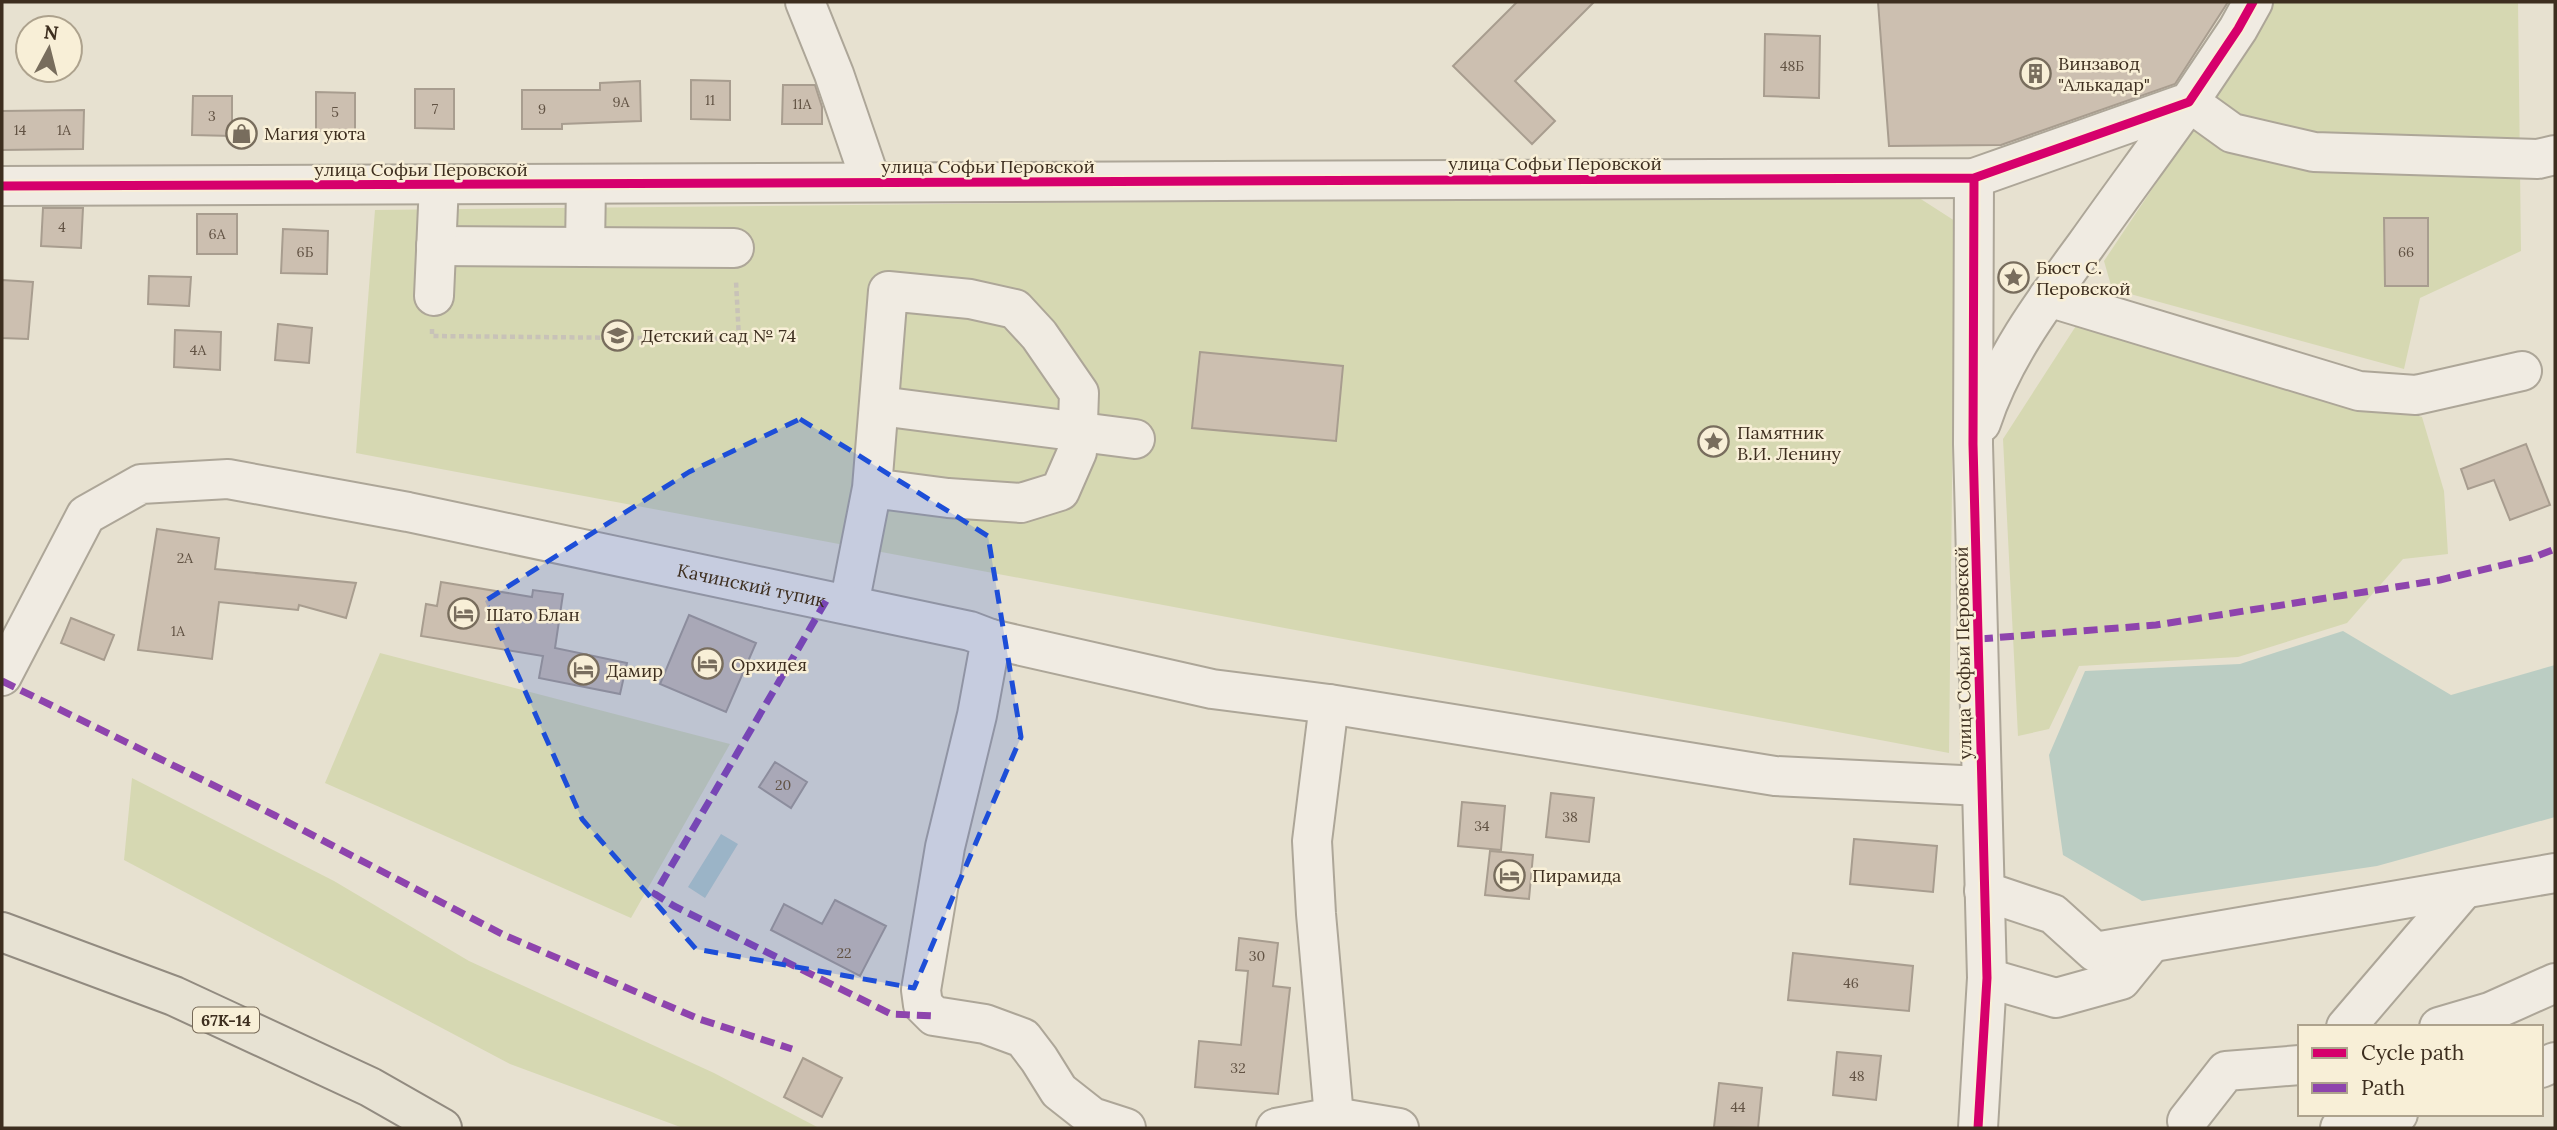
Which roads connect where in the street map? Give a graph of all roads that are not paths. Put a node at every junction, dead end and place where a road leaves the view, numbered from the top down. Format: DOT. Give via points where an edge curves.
graph roads {
  1 [pos="805,2"];
  2 [pos="2253,2"];
  3 [pos="2189,102"];
  4 [pos="2555,155"];
  5 [pos="1973,178"];
  6 [pos="871,182"];
  7 [pos="439,184"];
  8 [pos="586,184"];
  9 [pos="2,186"];
  10 [pos="436,246"];
  11 [pos="586,247"];
  12 [pos="734,248"];
  13 [pos="434,296"];
  14 [pos="2048,297"];
  15 [pos="2522,371"];
  16 [pos="880,406"];
  17 [pos="1135,439"];
  18 [pos="1973,444"];
  19 [pos="872,488"];
  20 [pos="849,605"];
  21 [pos="990,639"];
  22 [pos="2,676"];
  23 [pos="1329,704"];
  24 [pos="1982,786"];
  25 [pos="2555,873"];
  26 [pos="2464,889"];
  27 [pos="1984,891"];
  28 [pos="2,932"];
  29 [pos="2151,943"];
  30 [pos="1987,978"];
  31 [pos="2555,982"];
  32 [pos="2348,1025"];
  33 [pos="2446,1025"];
  34 [pos="2298,1067"];
  35 [pos="2390,1116"];
  36 [pos="1334,1117"];
  37 [pos="2183,1124"];
  38 [pos="442,1128"];
  39 [pos="1126,1128"];
  40 [pos="1276,1128"];
  41 [pos="1399,1128"];
  42 [pos="1978,1128"];
  43 [pos="2340,1128"];
  1 -- 6 [label="street"];
  2 -- 3 [label="street"];
  3 -- 4 [label="street" via="2232,134 2314,152 2538,159"];
  3 -- 5 [label="street, улица Софьи Перовской"];
  3 -- 14 [label="street"];
  5 -- 6 [label="street, улица Софьи Перовской"];
  5 -- 18 [label="street, улица Софьи Перовской"];
  6 -- 8 [label="street, улица Софьи Перовской"];
  7 -- 8 [label="street, улица Софьи Перовской"];
  7 -- 9 [label="street, улица Софьи Перовской"];
  7 -- 10 [label="street"];
  8 -- 11 [label="street"];
  10 -- 11 [label="street"];
  10 -- 13 [label="street"];
  11 -- 12 [label="street"];
  14 -- 15 [label="street" via="2359,391 2416,395"];
  14 -- 18 [label="street" via="1992,389"];
  16 -- 17 [label="street"];
  16 -- 19 [label="street"];
  16 -- 19 [label="street" via="888,291 970,299 1015,309 1079,393 1077,452 1060,491 1021,503"];
  18 -- 24 [label="street, улица Софьи Перовской"];
  19 -- 20 [label="street"];
  20 -- 21 [label="street, Качинский тупик"];
  20 -- 22 [label="street, Качинский тупик" via="228,479 141,484 86,514"];
  21 -- 23 [label="street, Качинский тупик" via="1212,689"];
  21 -- 39 [label="street" via="978,715 945,847 921,990 923,1005 934,1016 985,1024 1023,1038 1059,1090 1092,1117"];
  23 -- 24 [label="street, Качинский тупик" via="1775,776"];
  23 -- 36 [label="street" via="1312,841"];
  24 -- 27 [label="street, улица Софьи Перовской"];
  25 -- 26 [label="street"];
  26 -- 29 [label="street"];
  26 -- 32 [label="street"];
  27 -- 29 [label="street" via="2053,915 2095,952"];
  27 -- 30 [label="street, улица Софьи Перовской"];
  28 -- 38 [label="main road, 67К-14" via="174,996 370,1087"];
  29 -- 30 [label="street" via="2121,980 2056,998"];
  30 -- 42 [label="street, улица Софьи Перовской"];
  31 -- 33 [label="street" via="2490,1012"];
  34 -- 37 [label="street" via="2225,1072"];
  35 -- 43 [label="street"];
  36 -- 40 [label="street"];
  36 -- 41 [label="street"];
}
